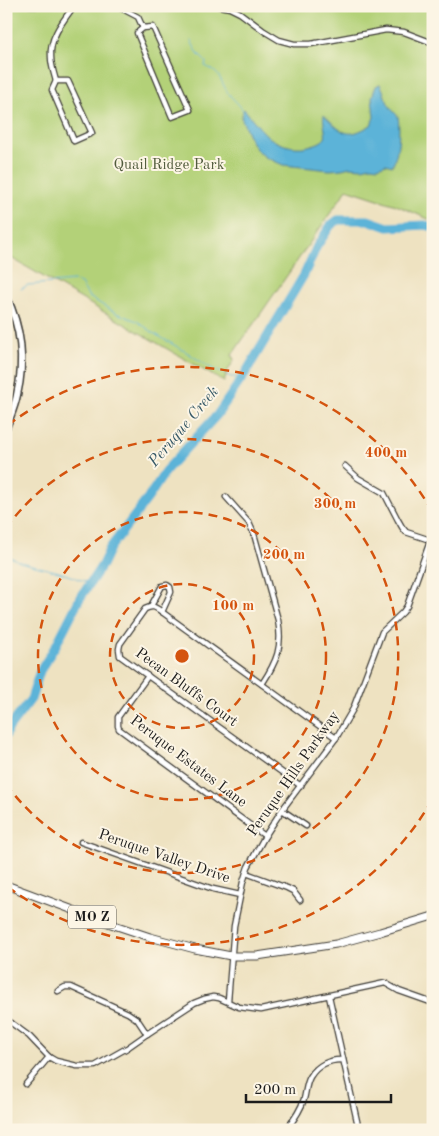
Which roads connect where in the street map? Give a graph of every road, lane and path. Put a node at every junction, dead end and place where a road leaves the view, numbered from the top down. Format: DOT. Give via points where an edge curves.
graph roads {
  1 [pos="74,6"];
  2 [pos="117,6"];
  3 [pos="219,6"];
  4 [pos="143,28"];
  5 [pos="433,43"];
  6 [pos="56,82"];
  7 [pos="6,296"];
  8 [pos="6,428"];
  9 [pos="345,466"];
  10 [pos="226,497"];
  11 [pos="433,533"];
  12 [pos="431,541"];
  13 [pos="151,606"];
  14 [pos="162,612"];
  15 [pos="148,676"];
  16 [pos="262,684"];
  17 [pos="336,738"];
  18 [pos="301,786"];
  19 [pos="282,810"];
  20 [pos="306,826"];
  21 [pos="266,836"];
  22 [pos="82,842"];
  23 [pos="246,873"];
  24 [pos="7,885"];
  25 [pos="240,895"];
  26 [pos="300,900"];
  27 [pos="433,916"];
  28 [pos="231,956"];
  29 [pos="58,991"];
  30 [pos="329,996"];
  31 [pos="228,1001"];
  32 [pos="433,1003"];
  33 [pos="6,1019"];
  34 [pos="146,1034"];
  35 [pos="48,1057"];
  36 [pos="343,1060"];
  37 [pos="26,1084"];
  38 [pos="286,1130"];
  39 [pos="359,1130"];
  1 -- 6 [label="street" via="61,24 52,46 50,55"];
  2 -- 4 [label="street" via="138,17"];
  3 -- 5 [label="street" via="240,13 279,40 294,44 311,44 386,30 404,32"];
  4 -- 4 [label="street" via="137,32 172,117 190,110 152,27"];
  6 -- 6 [label="street" via="52,90 74,141 92,133 68,81"];
  7 -- 8 [label="main road" via="18,328 21,360 18,393"];
  9 -- 12 [label="street" via="384,493 406,532"];
  10 -- 16 [label="street" via="249,523 254,534 281,634 272,668"];
  11 -- 12 [label="street, Peruque Hills Parkway"];
  12 -- 17 [label="street, Peruque Hills Parkway" via="407,606 382,632 353,709"];
  13 -- 14 [label="street"];
  13 -- 14 [label="street" via="159,589 167,585 172,592"];
  13 -- 15 [label="street, Pecan Bluffs Court" via="145,609 118,650 120,656"];
  14 -- 16 [label="street"];
  15 -- 18 [label="street, Pecan Bluffs Court"];
  15 -- 21 [label="street, Peruque Estates Lane" via="118,718 120,729"];
  16 -- 17 [label="street"];
  17 -- 18 [label="street, Peruque Hills Parkway"];
  18 -- 19 [label="street, Peruque Hills Parkway"];
  19 -- 20 [label="street"];
  19 -- 21 [label="street, Peruque Hills Parkway"];
  21 -- 23 [label="street, Peruque Hills Parkway"];
  22 -- 25 [label="street, Peruque Valley Drive" via="213,889"];
  23 -- 25 [label="street, Peruque Hills Parkway"];
  23 -- 26 [label="street" via="287,888"];
  24 -- 28 [label="main road, MO Z" via="150,937"];
  25 -- 28 [label="street, Peruque Hills Parkway"];
  27 -- 28 [label="main road, MO Z" via="336,944 257,956"];
  28 -- 31 [label="street, Peruque Hills Parkway"];
  29 -- 34 [label="street" via="71,987 128,1013"];
  30 -- 31 [label="street" via="262,1010 239,1007"];
  30 -- 32 [label="street" via="385,983"];
  30 -- 36 [label="street"];
  31 -- 34 [label="street" via="213,997 194,1003"];
  33 -- 35 [label="street" via="29,1036"];
  34 -- 35 [label="street" via="94,1066 65,1064"];
  35 -- 37 [label="street"];
  36 -- 38 [label="street" via="328,1061 310,1077 303,1100"];
  36 -- 39 [label="street"];
}
